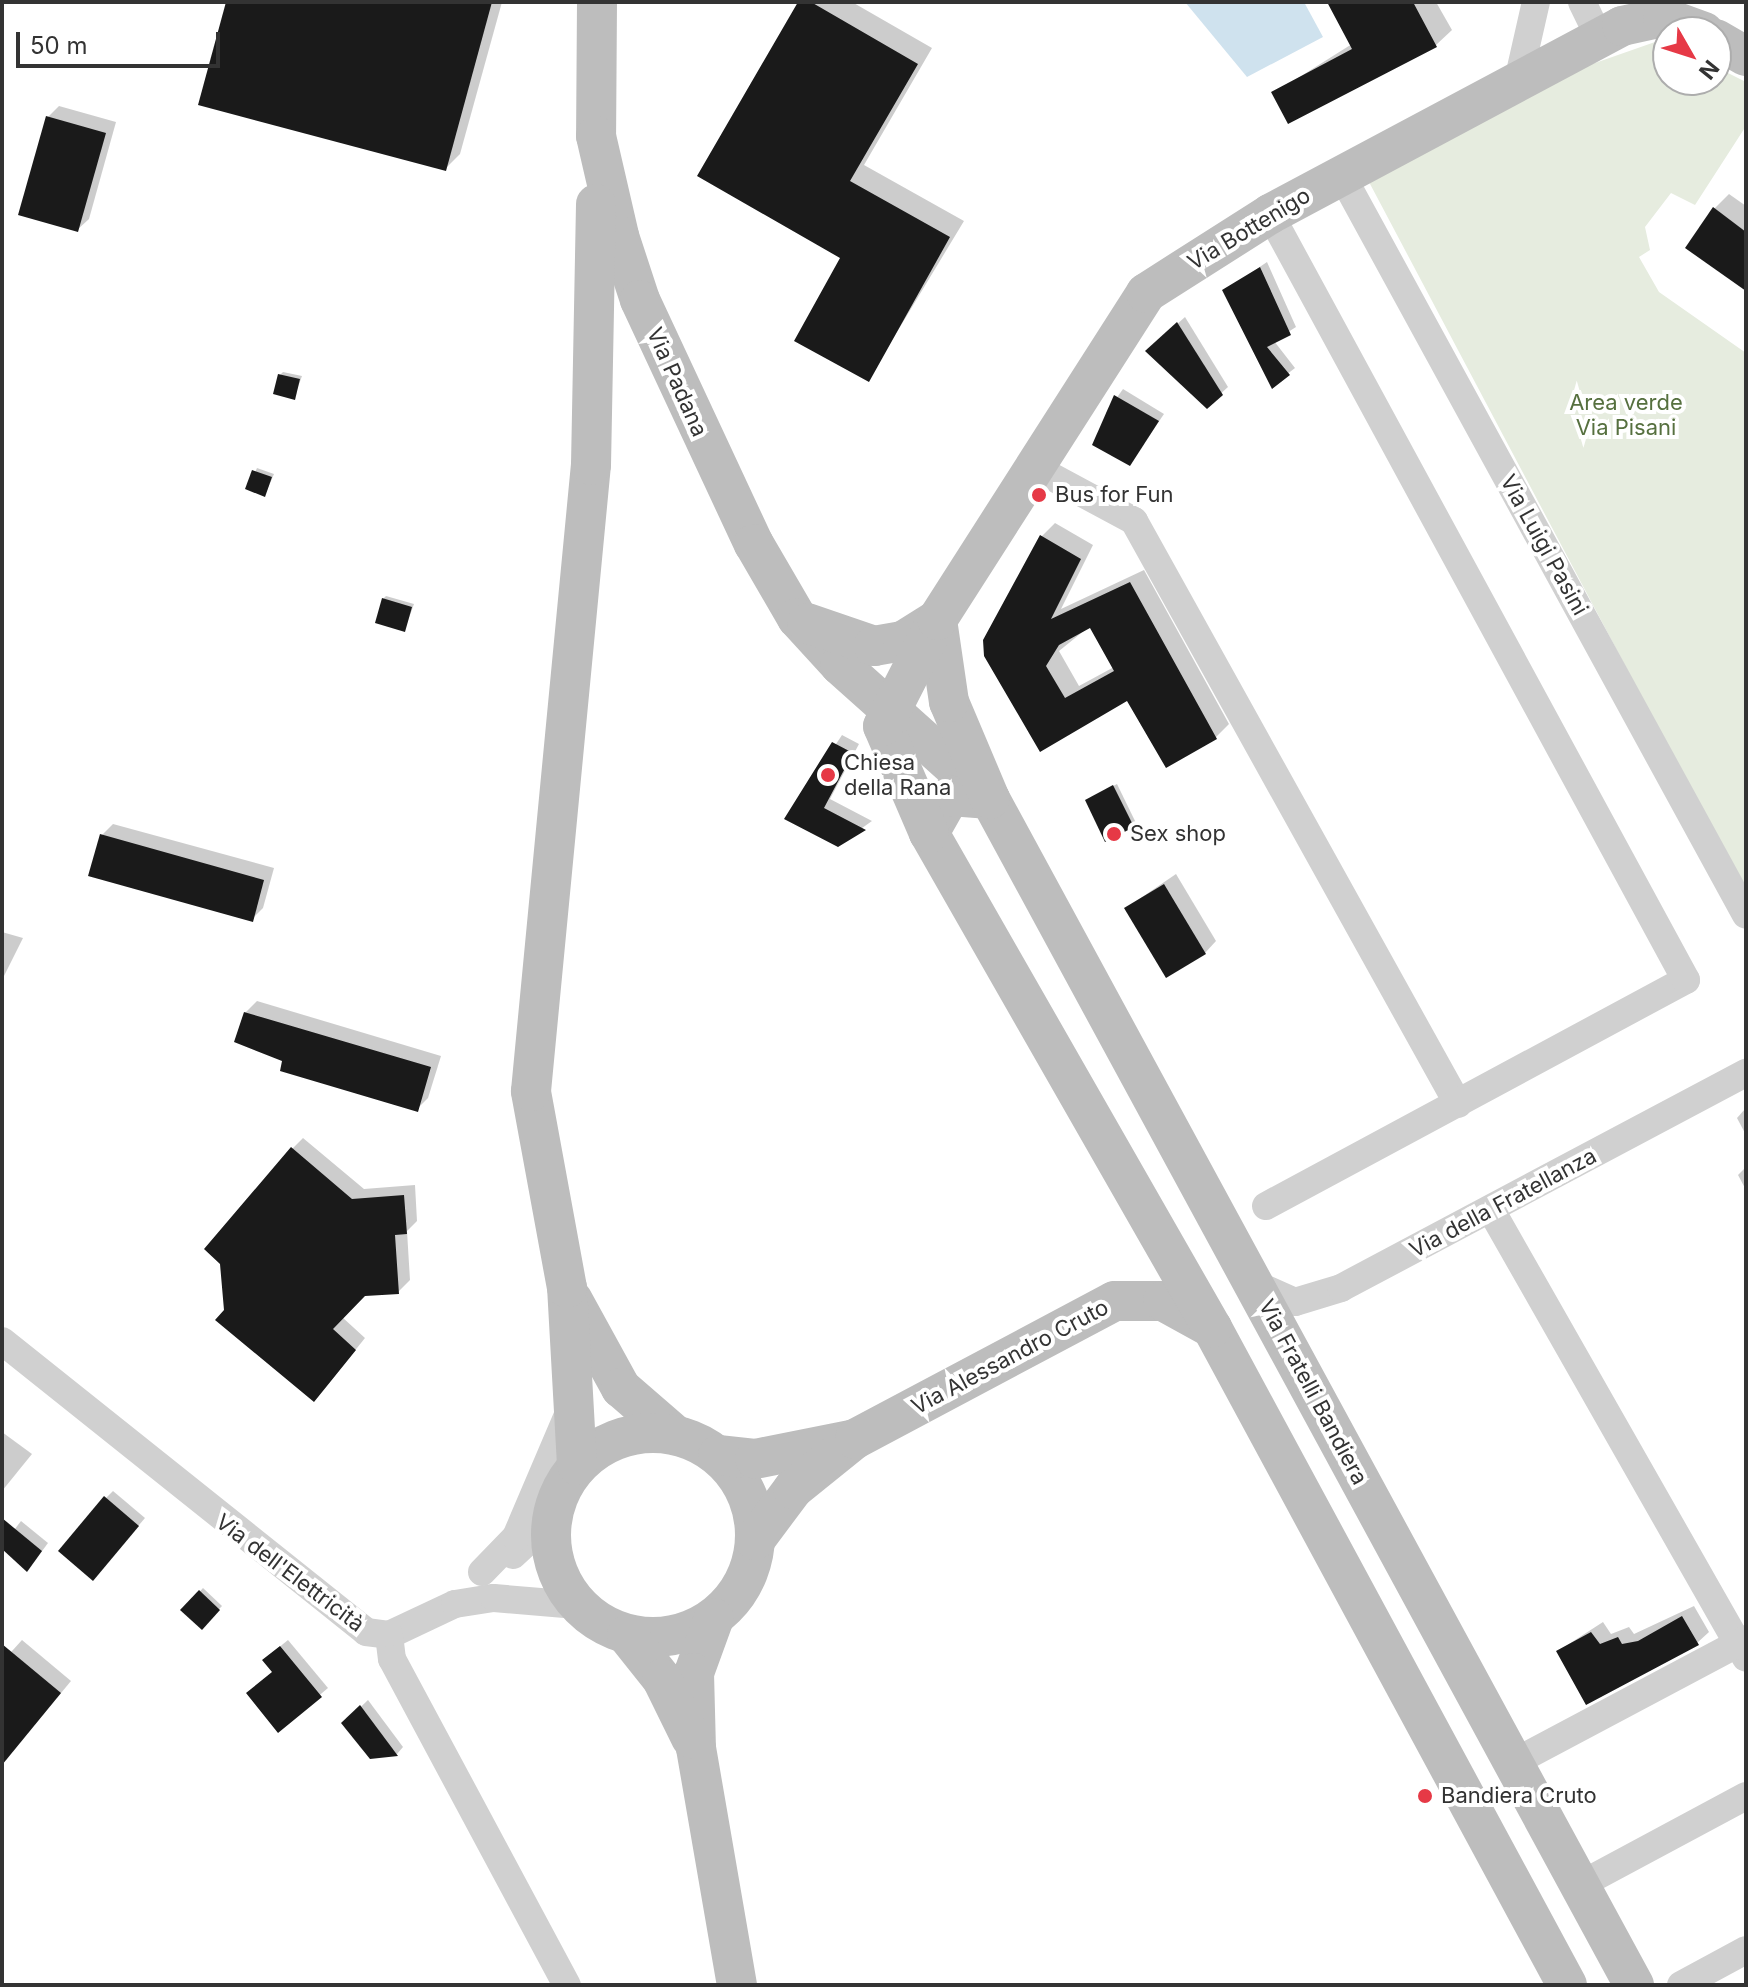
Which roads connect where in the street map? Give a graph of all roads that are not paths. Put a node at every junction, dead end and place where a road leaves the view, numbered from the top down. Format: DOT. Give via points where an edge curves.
graph roads {
  1 [pos="597,2"];
  2 [pos="1536,2"];
  3 [pos="1582,2"];
  4 [pos="1654,10"];
  5 [pos="1599,37"];
  6 [pos="1518,81"];
  7 [pos="596,136"];
  8 [pos="1341,174"];
  9 [pos="1270,214"];
  10 [pos="1032,466"];
  11 [pos="797,618"];
  12 [pos="937,620"];
  13 [pos="889,708"];
  14 [pos="990,799"];
  15 [pos="929,833"];
  16 [pos="1746,915"];
  17 [pos="1746,1073"];
  18 [pos="1458,1104"];
  19 [pos="1266,1206"];
  20 [pos="1491,1210"];
  21 [pos="1163,1242"];
  22 [pos="1255,1284"];
  23 [pos="567,1288"];
  24 [pos="1115,1301"];
  25 [pos="1212,1328"];
  26 [pos="2,1341"];
  27 [pos="574,1393"];
  28 [pos="674,1434"];
  29 [pos="855,1439"];
  30 [pos="718,1455"];
  31 [pos="577,1465"];
  32 [pos="552,1519"];
  33 [pos="755,1540"];
  34 [pos="482,1572"];
  35 [pos="455,1604"];
  36 [pos="577,1605"];
  37 [pos="714,1618"];
  38 [pos="389,1635"];
  39 [pos="627,1635"];
  40 [pos="1743,1647"];
  41 [pos="696,1748"];
  42 [pos="1513,1763"];
  43 [pos="1746,1796"];
  44 [pos="1580,1885"];
  45 [pos="1746,1950"];
  46 [pos="567,1985"];
  47 [pos="737,1985"];
  48 [pos="1567,1985"];
  49 [pos="1634,1985"];
  50 [pos="1681,1985"];
  1 -- 7 [label="main road, Via Padana"];
  2 -- 6 [label="street"];
  3 -- 5 [label="street"];
  4 -- 5 [label="main road, Via Bottenigo"];
  5 -- 6 [label="main road, Via Bottenigo"];
  6 -- 8 [label="main road, Via Bottenigo"];
  7 -- 11 [label="main road, Via Padana" via="640,300 708,453"];
  7 -- 23 [label="main road" via="591,465 531,1091"];
  8 -- 9 [label="main road, Via Bottenigo"];
  8 -- 16 [label="street, Via Luigi Pasini"];
  9 -- 10 [label="main road, Via Bottenigo" via="1146,293"];
  9 -- 18 [label="street" via="1686,980"];
  10 -- 12 [label="main road, Via Bottenigo"];
  10 -- 18 [label="street" via="1134,521"];
  11 -- 12 [label="main road" via="874,646 903,641"];
  11 -- 13 [label="main road, Via Padana"];
  12 -- 13 [label="main road"];
  12 -- 14 [label="main road, Via Fratelli Bandiera" via="949,702"];
  13 -- 14 [label="main road, Via Fratelli Bandiera"];
  13 -- 15 [label="main road" via="885,741"];
  14 -- 15 [label="main road" via="950,796"];
  14 -- 22 [label="main road, Via Fratelli Bandiera"];
  15 -- 21 [label="main road"];
  17 -- 20 [label="street, Via della Fratellanza"];
  18 -- 19 [label="street"];
  20 -- 22 [label="street, Via della Fratellanza" via="1314,1299 1295,1302"];
  20 -- 40 [label="street"];
  21 -- 24 [label="main road" via="1154,1264"];
  21 -- 25 [label="main road"];
  22 -- 42 [label="main road, Via Fratelli Bandiera"];
  23 -- 27 [label="main road"];
  23 -- 28 [label="main road" via="621,1388"];
  24 -- 25 [label="main road, Via Alessandro Cruto" via="1163,1301"];
  24 -- 29 [label="main road, Via Alessandro Cruto"];
  25 -- 48 [label="main road"];
  26 -- 38 [label="street, Via dell'Elettricità" via="300,1585 356,1627"];
  27 -- 31 [label="main road"];
  27 -- 34 [label="street" via="529,1511"];
  28 -- 30 [label="main road"];
  28 -- 31 [label="main road" via="639,1433 606,1443"];
  29 -- 30 [label="main road, Via Alessandro Cruto" via="755,1459"];
  29 -- 33 [label="main road, Via Alessandro Cruto" via="793,1489"];
  30 -- 33 [label="main road" via="746,1493"];
  31 -- 32 [label="main road"];
  32 -- 34 [label="street" via="525,1548"];
  32 -- 36 [label="main road" via="556,1564"];
  33 -- 37 [label="main road" via="749,1570"];
  34 -- 35 [label="street"];
  35 -- 36 [label="street" via="530,1596"];
  35 -- 38 [label="street"];
  36 -- 39 [label="main road"];
  37 -- 39 [label="main road" via="687,1632"];
  37 -- 41 [label="main road" via="694,1673"];
  38 -- 46 [label="street, Via dell'Elettricità" via="392,1659"];
  39 -- 41 [label="main road" via="662,1679"];
  40 -- 42 [label="street"];
  41 -- 47 [label="main road"];
  42 -- 44 [label="main road, Via Fratelli Bandiera"];
  43 -- 44 [label="street"];
  44 -- 49 [label="main road, Via Fratelli Bandiera"];
  45 -- 50 [label="street"];
}
